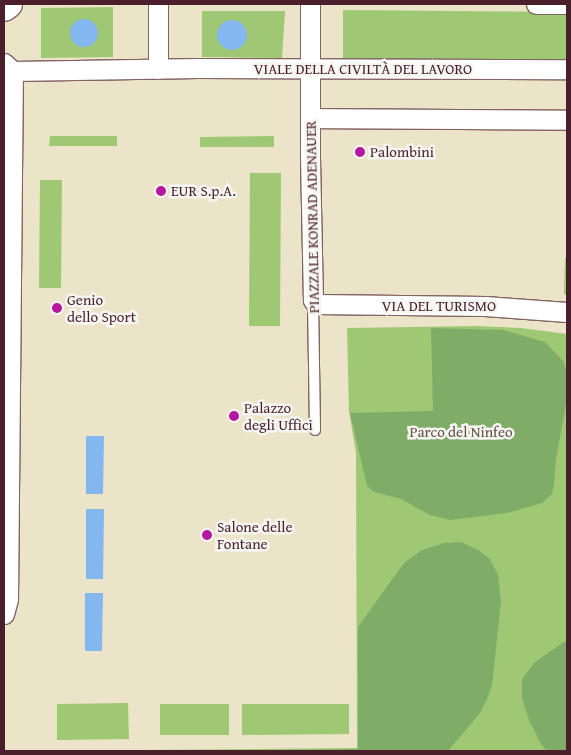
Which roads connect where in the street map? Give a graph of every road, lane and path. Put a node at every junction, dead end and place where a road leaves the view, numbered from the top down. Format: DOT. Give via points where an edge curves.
graph roads {
  1 [pos="8,4"];
  2 [pos="158,4"];
  3 [pos="310,4"];
  4 [pos="536,4"];
  5 [pos="567,4"];
  6 [pos="4,6"];
  7 [pos="8,67"];
  8 [pos="158,69"];
  9 [pos="310,69"];
  10 [pos="567,69"];
  11 [pos="310,118"];
  12 [pos="567,120"];
  13 [pos="313,300"];
  14 [pos="567,312"];
  15 [pos="6,350"];
  16 [pos="315,430"];
  17 [pos="4,614"];
  1 -- 6 [label="street"];
  2 -- 8 [label="street"];
  3 -- 9 [label="street, PIAZZALE KONRAD ADENAUER"];
  4 -- 5 [label="street"];
  7 -- 8 [label="street, VIALE DELLA CIVILTÀ DEL LAVORO"];
  7 -- 15 [label="street"];
  8 -- 9 [label="street, VIALE DELLA CIVILTÀ DEL LAVORO"];
  9 -- 10 [label="street, VIALE DELLA CIVILTÀ DEL LAVORO"];
  9 -- 11 [label="street, PIAZZALE KONRAD ADENAUER"];
  11 -- 12 [label="street"];
  11 -- 13 [label="street, PIAZZALE KONRAD ADENAUER"];
  13 -- 14 [label="street, VIA DEL TURISMO" via="320,306 485,306"];
  13 -- 16 [label="lane, PIAZZALE KONRAD ADENAUER"];
  15 -- 17 [label="street" via="8,598"];
}
